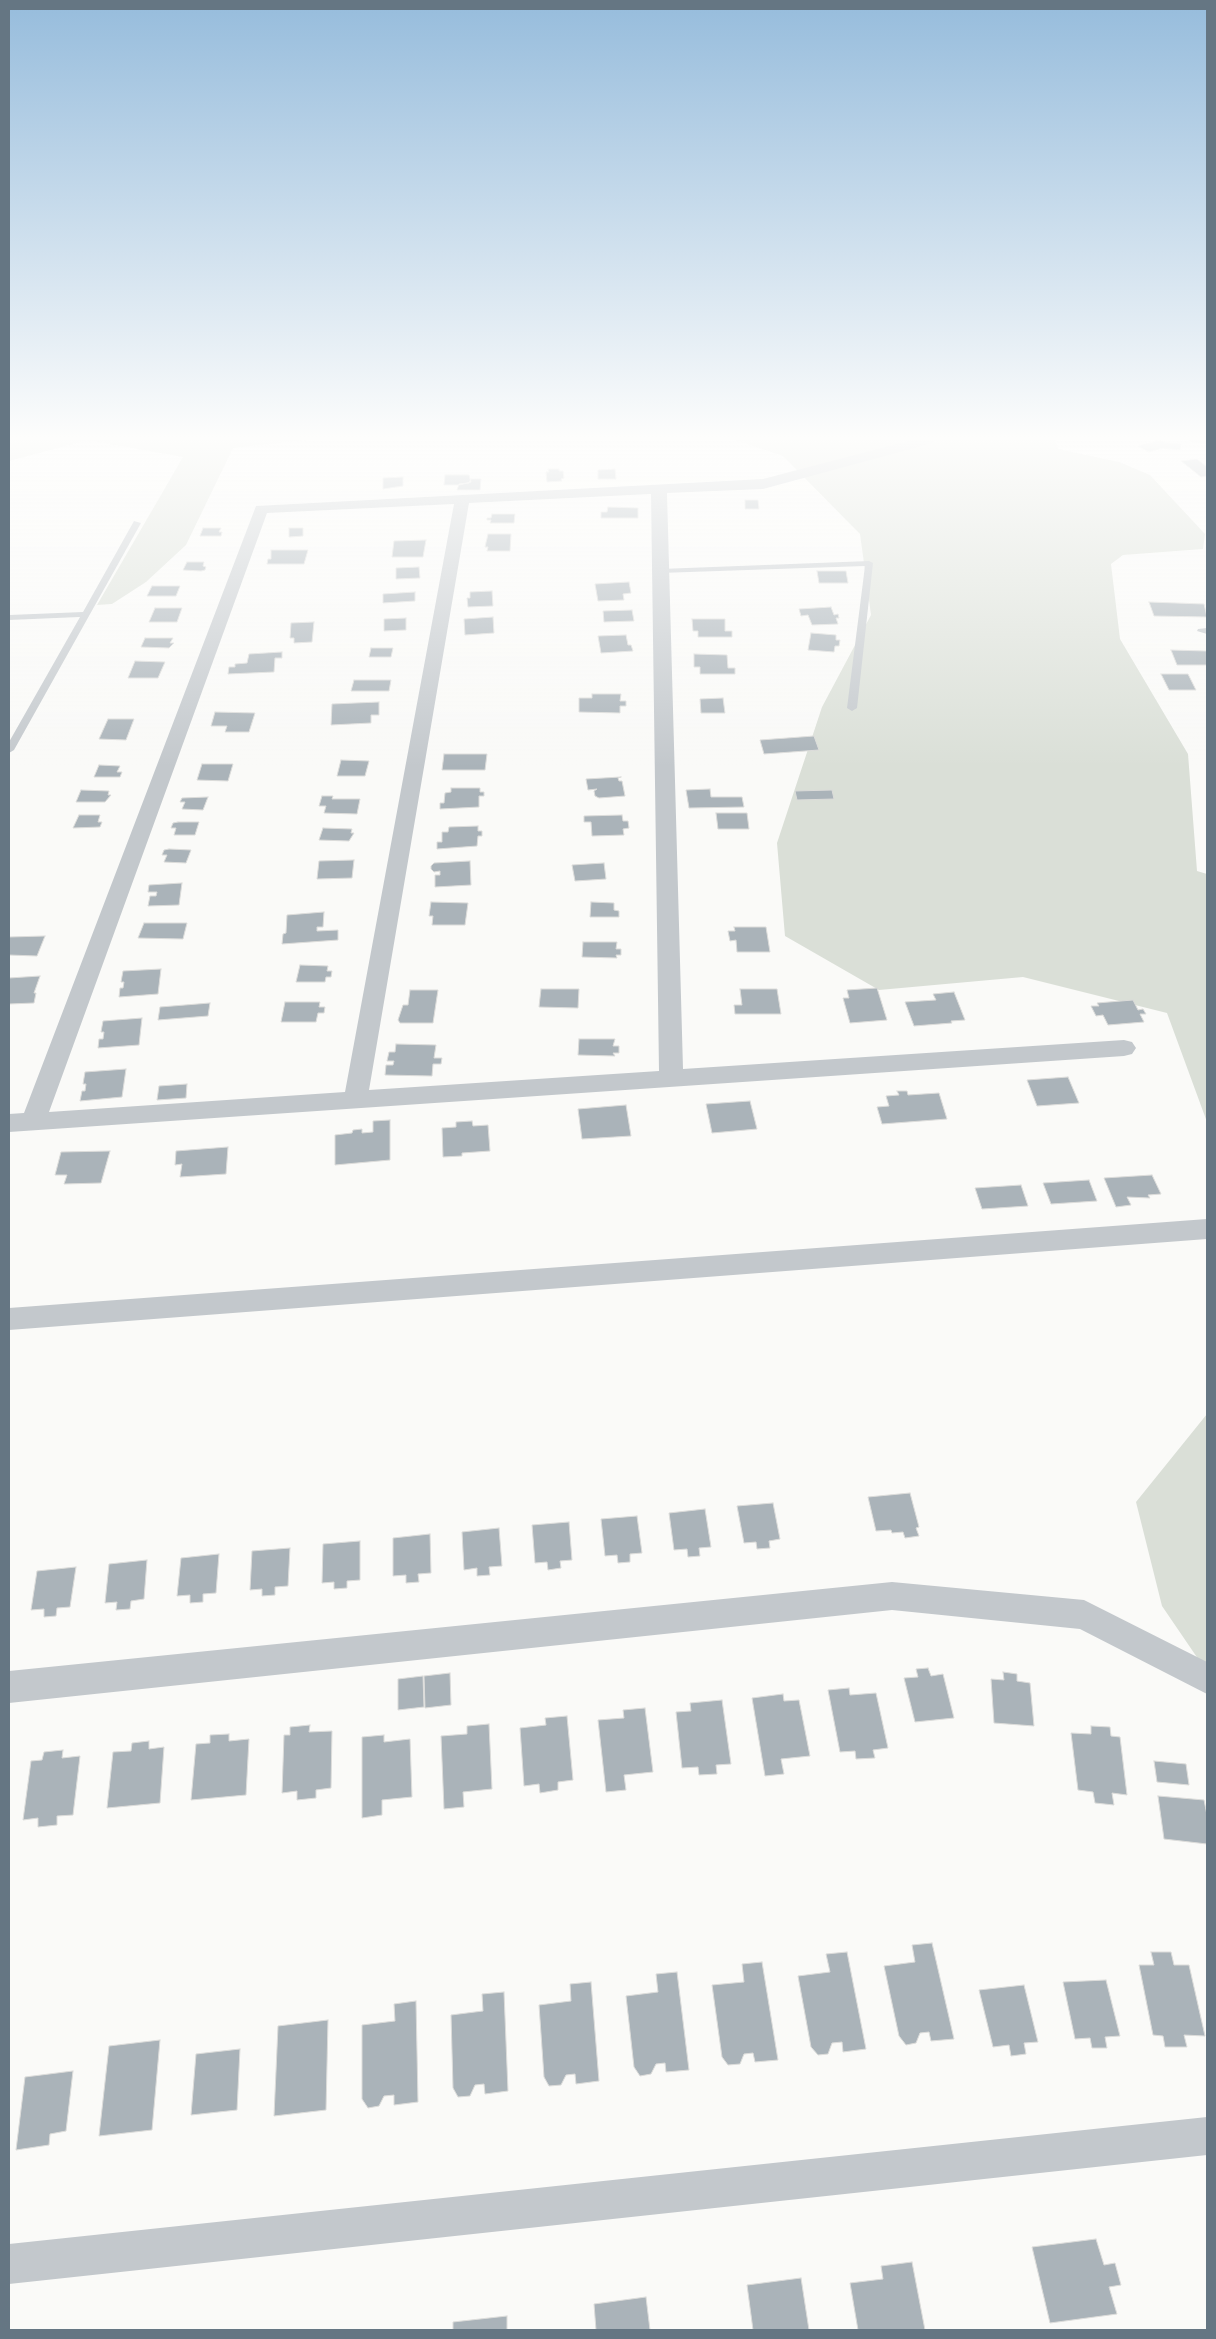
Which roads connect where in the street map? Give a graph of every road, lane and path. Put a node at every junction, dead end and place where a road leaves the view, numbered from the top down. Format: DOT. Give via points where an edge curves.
graph roads {
  1 [pos="123,549"];
  2 [pos="247,549"];
  3 [pos="453,549"];
  4 [pos="660,549"];
  5 [pos="660,571"];
  6 [pos="87,614"];
  7 [pos="9,617"];
  8 [pos="852,708"];
  9 [pos="9,750"];
  10 [pos="1124,1048"];
  11 [pos="670,1078"];
  12 [pos="356,1099"];
  13 [pos="33,1121"];
  14 [pos="9,1123"];
  15 [pos="1207,1229"];
  16 [pos="9,1319"];
  17 [pos="1207,1679"];
  18 [pos="9,1687"];
  19 [pos="1207,2136"];
  20 [pos="9,2264"];
  1 -- 6 [label="lane"];
  2 -- 13 [label="street"];
  3 -- 12 [label="street"];
  4 -- 5 [label="street"];
  5 -- 8 [label="lane" via="869,563"];
  5 -- 11 [label="street"];
  6 -- 7 [label="lane"];
  6 -- 9 [label="lane"];
  10 -- 11 [label="street"];
  11 -- 12 [label="street"];
  12 -- 13 [label="street"];
  13 -- 14 [label="street"];
  15 -- 16 [label="street"];
  17 -- 18 [label="street" via="1084,1615 892,1596"];
  19 -- 20 [label="street"];
}
